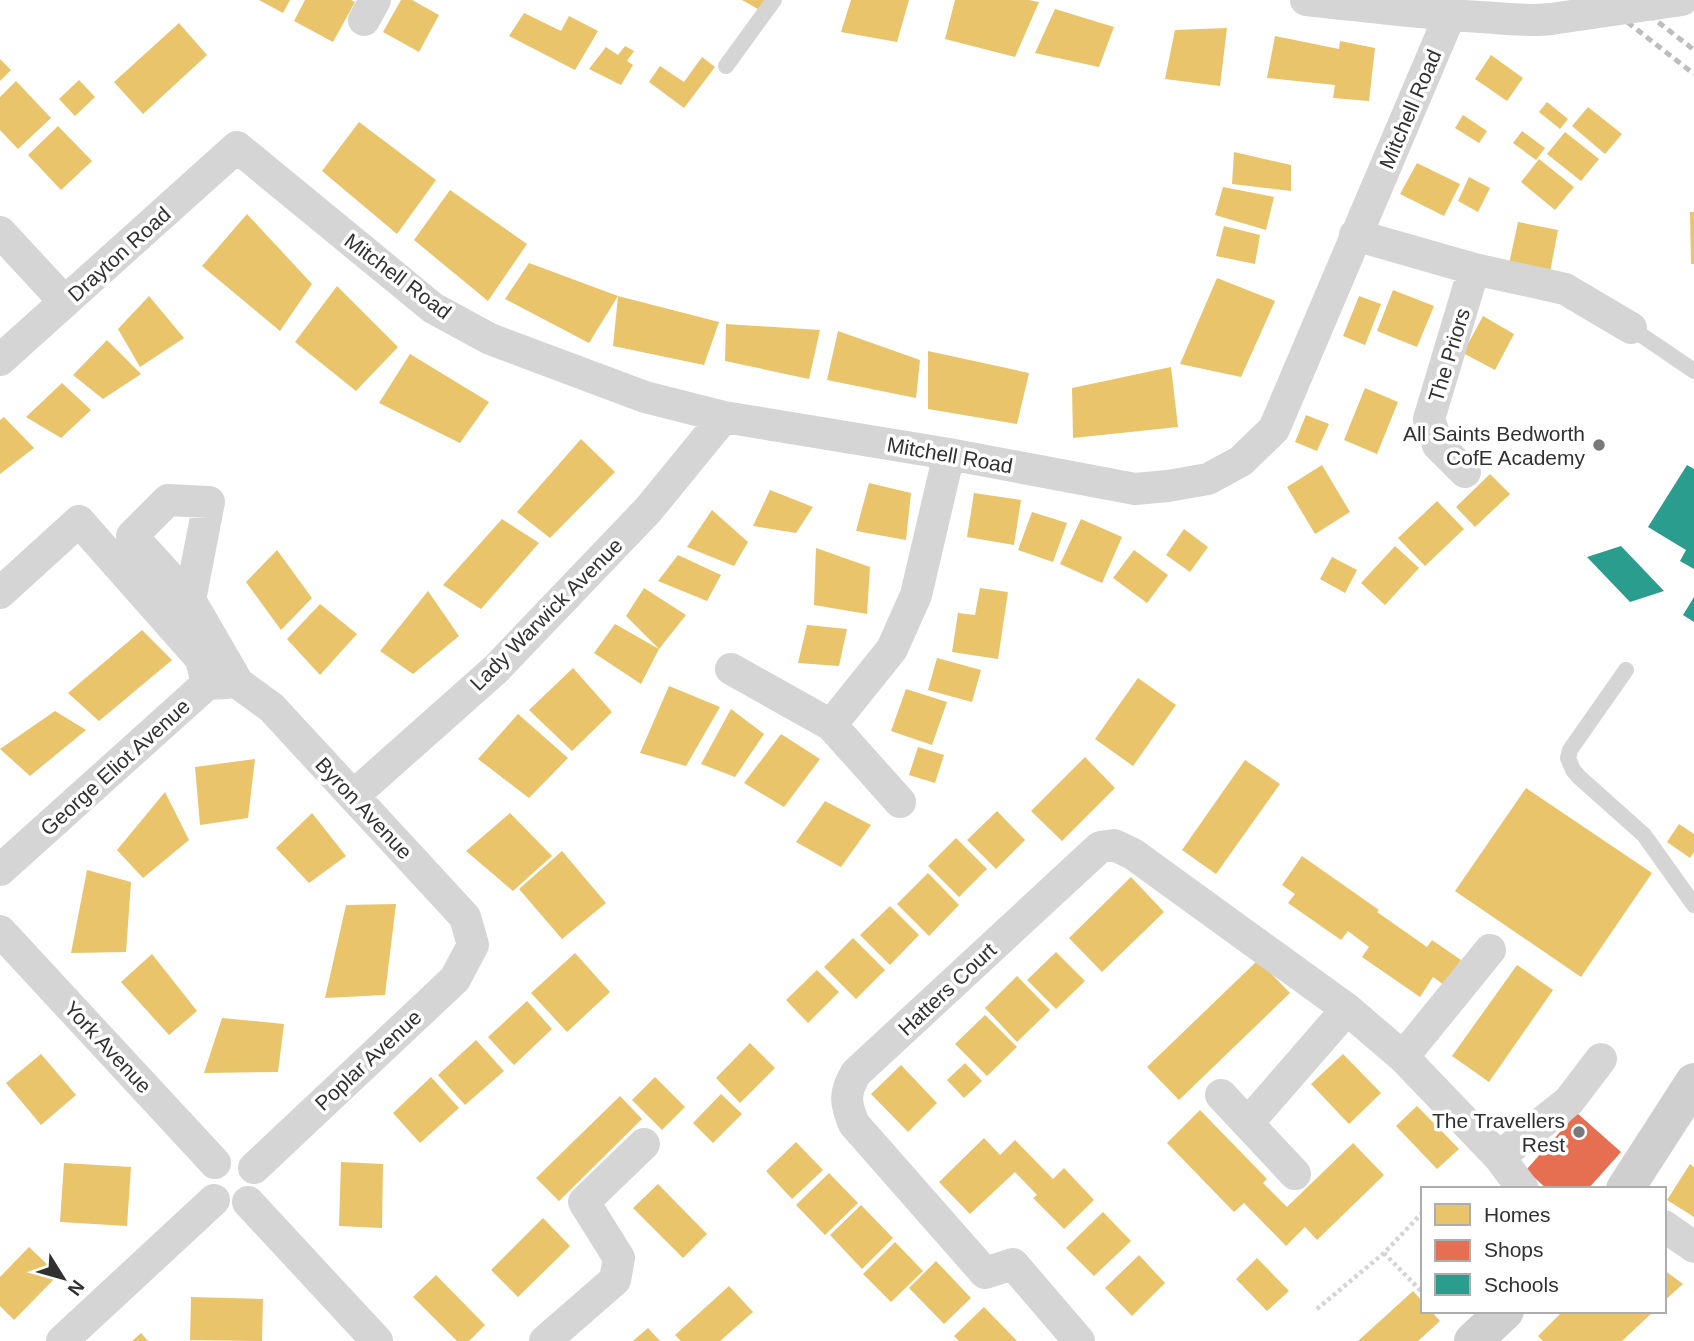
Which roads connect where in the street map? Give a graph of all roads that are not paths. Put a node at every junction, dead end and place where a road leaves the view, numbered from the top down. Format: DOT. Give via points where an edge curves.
graph roads {
  1 [pos="774,0"];
  2 [pos="1306,0"];
  3 [pos="1682,0"];
  4 [pos="1450,15"];
  5 [pos="726,66"];
  6 [pos="237,147"];
  7 [pos="0,232"];
  8 [pos="1355,235"];
  9 [pos="1475,269"];
  10 [pos="65,302"];
  11 [pos="1631,328"];
  12 [pos="0,360"];
  13 [pos="1694,371"];
  14 [pos="724,417"];
  15 [pos="949,454"];
  16 [pos="1465,472"];
  17 [pos="0,593"];
  18 [pos="190,600"];
  19 [pos="732,669"];
  20 [pos="1626,670"];
  21 [pos="239,683"];
  22 [pos="207,684"];
  23 [pos="831,726"];
  24 [pos="353,796"];
  25 [pos="900,802"];
  26 [pos="0,870"];
  27 [pos="1694,905"];
  28 [pos="0,931"];
  29 [pos="473,945"];
  30 [pos="1490,950"];
  31 [pos="1347,1009"];
  32 [pos="1403,1057"];
  33 [pos="1601,1059"];
  34 [pos="1694,1082"];
  35 [pos="1221,1095"];
  36 [pos="1248,1123"];
  37 [pos="644,1144"];
  38 [pos="1499,1157"];
  39 [pos="215,1163"];
  40 [pos="254,1168"];
  41 [pos="1296,1174"];
  42 [pos="1522,1187"];
  43 [pos="1626,1187"];
  44 [pos="214,1200"];
  45 [pos="248,1202"];
  46 [pos="1666,1227"];
  47 [pos="1694,1247"];
  48 [pos="1503,1313"];
  49 [pos="62,1341"];
  50 [pos="377,1341"];
  51 [pos="545,1341"];
  52 [pos="1079,1341"];
  53 [pos="1473,1341"];
  1 -- 5 [label="lane"];
  2 -- 4 [label="street"];
  3 -- 4 [label="street, bridge" via="1538,20"];
  4 -- 8 [label="street, Mitchell Road"];
  6 -- 10 [label="street, Drayton Road"];
  6 -- 14 [label="street, Mitchell Road" via="433,307 490,339 645,397"];
  7 -- 10 [label="street"];
  8 -- 9 [label="street"];
  8 -- 15 [label="street, Mitchell Road" via="1273,429 1241,461 1208,479 1135,489"];
  9 -- 11 [label="street" via="1565,289"];
  9 -- 16 [label="street, The Priors" via="1429,419 1438,445"];
  10 -- 12 [label="street, Drayton Road"];
  11 -- 13 [label="lane"];
  14 -- 15 [label="street, Mitchell Road"];
  14 -- 24 [label="street, Lady Warwick Avenue" via="648,510 496,669"];
  15 -- 23 [label="street" via="916,595 892,649"];
  17 -- 22 [label="street" via="79,521 201,659"];
  18 -- 21 [label="street"];
  19 -- 23 [label="street"];
  20 -- 27 [label="lane" via="1570,750 1570,765 1644,835"];
  21 -- 22 [label="street, George Eliot Avenue"];
  21 -- 24 [label="street, Byron Avenue" via="272,708"];
  22 -- 26 [label="street, George Eliot Avenue"];
  23 -- 25 [label="street"];
  24 -- 29 [label="street, Byron Avenue" via="464,917"];
  28 -- 39 [label="street, York Avenue"];
  29 -- 40 [label="street, Poplar Avenue" via="455,979"];
  30 -- 32 [label="street"];
  31 -- 32 [label="street"];
  31 -- 36 [label="street"];
  31 -- 52 [label="street, Hatters Court" via="1133,853 1114,845 1100,847 856,1073 848,1086 846,1105 854,1124 985,1273 1013,1264"];
  32 -- 38 [label="street"];
  33 -- 38 [label="street" via="1569,1101"];
  34 -- 43 [label="main road"];
  35 -- 36 [label="street"];
  36 -- 41 [label="street"];
  37 -- 51 [label="street" via="584,1202 619,1258 615,1280"];
  38 -- 42 [label="street"];
  39 -- 40 [label="street" via="240,1158"];
  39 -- 44 [label="street" via="208,1174"];
  40 -- 45 [label="street" via="258,1182"];
  44 -- 45 [label="street" via="228,1207"];
  44 -- 49 [label="street"];
  45 -- 50 [label="street"];
  46 -- 47 [label="street"];
  48 -- 53 [label="main road"];
}
